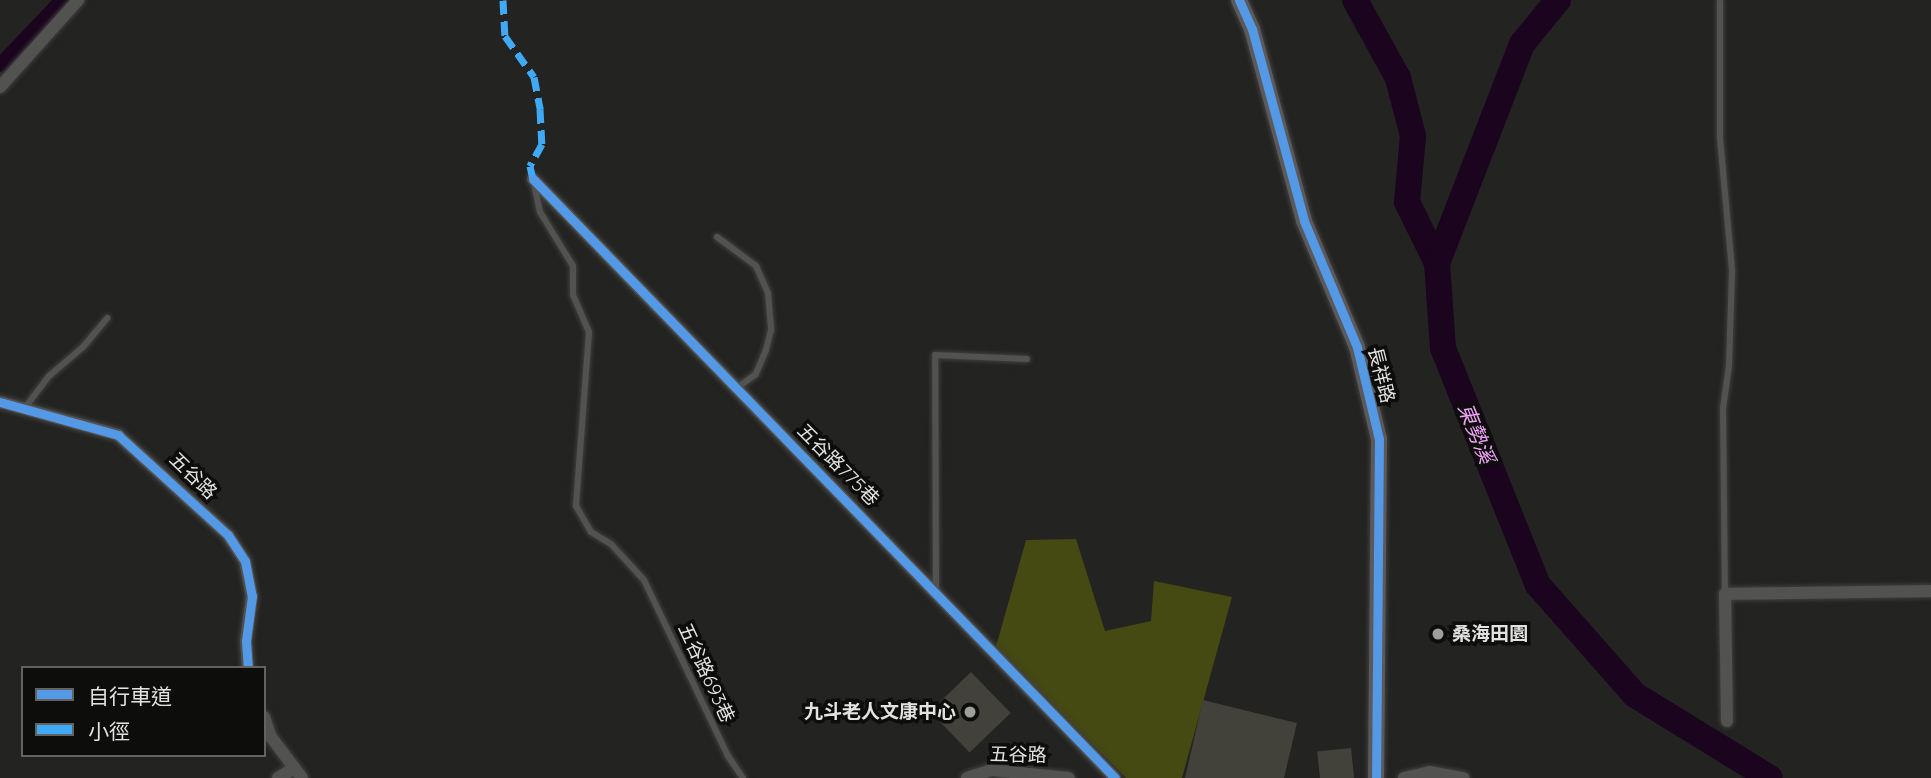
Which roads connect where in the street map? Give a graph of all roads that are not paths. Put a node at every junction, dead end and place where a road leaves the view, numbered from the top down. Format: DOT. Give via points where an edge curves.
graph roads {
  1 [pos="78,0"];
  2 [pos="1239,0"];
  3 [pos="1720,0"];
  4 [pos="0,87"];
  5 [pos="533,179"];
  6 [pos="717,237"];
  7 [pos="107,318"];
  8 [pos="1027,359"];
  9 [pos="737,388"];
  10 [pos="0,402"];
  11 [pos="24,409"];
  12 [pos="936,589"];
  13 [pos="1931,591"];
  14 [pos="1725,594"];
  15 [pos="248,666"];
  16 [pos="266,720"];
  17 [pos="1727,722"];
  18 [pos="298,773"];
  19 [pos="278,778"];
  20 [pos="743,778"];
  21 [pos="967,778"];
  22 [pos="1069,778"];
  23 [pos="1115,778"];
  24 [pos="1376,778"];
  25 [pos="1404,778"];
  26 [pos="1463,778"];
  1 -- 4 [label="street"];
  2 -- 24 [label="street, 長祥路" via="1252,29 1304,221 1357,347 1378,439"];
  3 -- 14 [label="lane" via="1720,138 1732,271 1723,408"];
  5 -- 9 [label="street, 五谷路775巷"];
  5 -- 20 [label="lane, 五谷路693巷" via="540,212 573,266 573,295 589,332 576,506 591,532 611,544 644,580 728,756"];
  6 -- 9 [label="lane" via="756,266 768,293 771,330 766,350 756,374"];
  7 -- 11 [label="lane" via="83,347 49,376"];
  8 -- 12 [label="lane" via="934,355"];
  9 -- 12 [label="street, 五谷路775巷"];
  10 -- 11 [label="street, 五谷路"];
  11 -- 15 [label="street, 五谷路" via="118,435 228,535 245,561 252,596"];
  12 -- 23 [label="street, 五谷路775巷"];
  13 -- 14 [label="street"];
  14 -- 17 [label="street"];
  16 -- 18 [label="street"];
  18 -- 19 [label="street"];
  21 -- 22 [label="street, 五谷路" via="991,770"];
  25 -- 26 [label="street" via="1429,772"];
}
